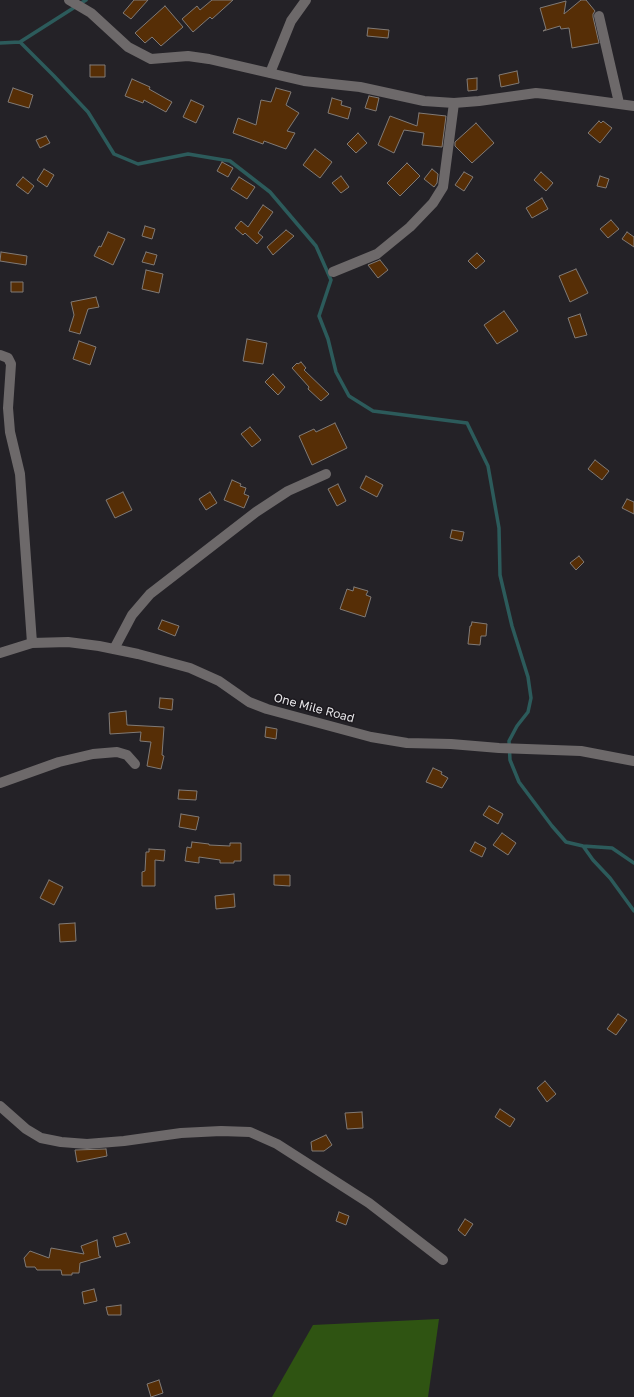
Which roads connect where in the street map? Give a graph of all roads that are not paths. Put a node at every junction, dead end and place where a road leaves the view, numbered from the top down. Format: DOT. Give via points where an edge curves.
graph roads {
  1 [pos="70,0"];
  2 [pos="306,0"];
  3 [pos="599,16"];
  4 [pos="270,73"];
  5 [pos="454,103"];
  6 [pos="619,103"];
  7 [pos="634,106"];
  8 [pos="333,272"];
  9 [pos="0,355"];
  10 [pos="326,474"];
  11 [pos="32,643"];
  12 [pos="114,649"];
  13 [pos="0,653"];
  14 [pos="634,761"];
  15 [pos="134,764"];
  16 [pos="0,783"];
  17 [pos="0,1106"];
  18 [pos="443,1260"];
  1 -- 4 [label="street" via="91,13 128,47 151,59 188,56"];
  2 -- 4 [label="street" via="291,20"];
  3 -- 6 [label="street"];
  4 -- 5 [label="street" via="304,81 360,87 424,101"];
  5 -- 6 [label="street" via="536,94"];
  5 -- 8 [label="street" via="443,187 433,203 410,227 377,254"];
  6 -- 7 [label="street"];
  9 -- 11 [label="street" via="8,358 11,364 8,408 10,432 20,474"];
  10 -- 12 [label="street" via="288,491 256,512 150,594 132,615"];
  11 -- 12 [label="street, One Mile Road" via="68,642"];
  11 -- 13 [label="street, One Mile Road"];
  12 -- 14 [label="street, One Mile Road" via="190,668 220,681 249,702 266,709 371,736 407,743 581,751"];
  15 -- 16 [label="street" via="127,755 117,752 93,754 59,762"];
  17 -- 18 [label="street" via="40,1138 61,1142 87,1144 187,1132 250,1132 277,1144 369,1203"];
}
